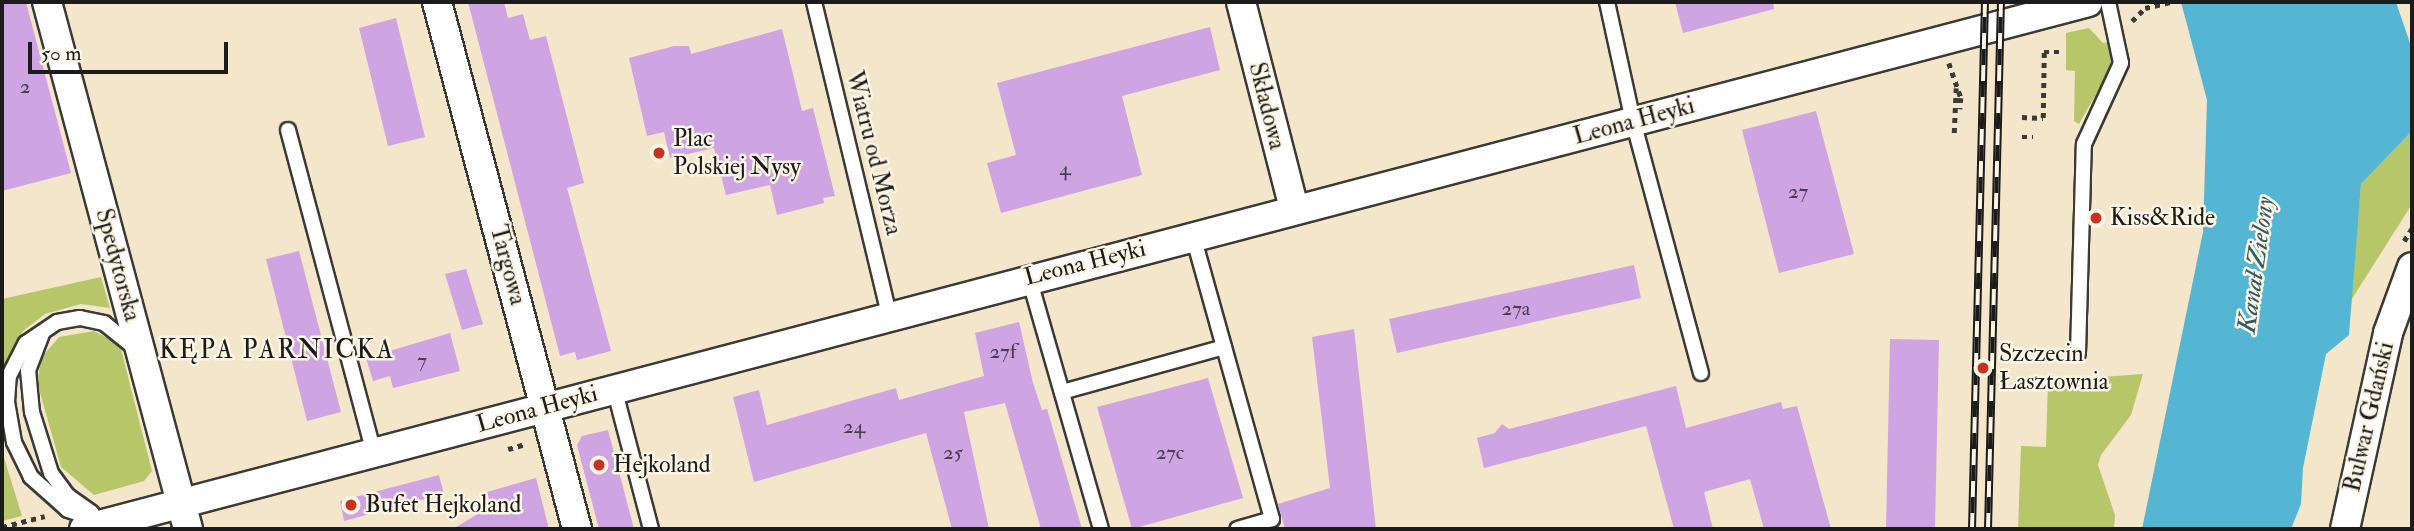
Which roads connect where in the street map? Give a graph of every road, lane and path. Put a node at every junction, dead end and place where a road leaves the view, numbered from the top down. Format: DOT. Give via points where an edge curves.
graph roads {
  1 [pos="47,2"];
  2 [pos="437,2"];
  3 [pos="814,2"];
  4 [pos="1241,2"];
  5 [pos="1607,2"];
  6 [pos="2088,2"];
  7 [pos="2108,2"];
  8 [pos="2170,2"];
  9 [pos="2157,5"];
  10 [pos="2060,52"];
  11 [pos="1949,62"];
  12 [pos="1956,86"];
  13 [pos="1961,110"];
  14 [pos="2022,117"];
  15 [pos="1633,121"];
  16 [pos="288,130"];
  17 [pos="1954,133"];
  18 [pos="2022,137"];
  19 [pos="2033,137"];
  20 [pos="1294,209"];
  21 [pos="1194,236"];
  22 [pos="2412,267"];
  23 [pos="1029,278"];
  24 [pos="889,314"];
  25 [pos="47,327"];
  26 [pos="1224,347"];
  27 [pos="2078,353"];
  28 [pos="145,369"];
  29 [pos="1701,373"];
  30 [pos="614,388"];
  31 [pos="1062,392"];
  32 [pos="546,407"];
  33 [pos="374,453"];
  34 [pos="185,517"];
  35 [pos="112,522"];
  36 [pos="83,529"];
  37 [pos="577,529"];
  38 [pos="651,529"];
  39 [pos="1101,529"];
  40 [pos="1237,529"];
  41 [pos="2345,529"];
  1 -- 28 [label="street, Spedytorska"];
  2 -- 32 [label="street, Targowa"];
  3 -- 24 [label="lane, Wiatru od Morza"];
  4 -- 20 [label="street, Składowa"];
  5 -- 15 [label="lane"];
  6 -- 15 [label="street, Leona Heyki"];
  7 -- 27 [label="lane" via="2121,63 2084,144"];
  8 -- 9 [label="path"];
  10 -- 14 [label="path" via="2044,52 2043,118"];
  11 -- 12 [label="path"];
  12 -- 13 [label="path"];
  12 -- 17 [label="path"];
  15 -- 20 [label="street, Leona Heyki"];
  15 -- 29 [label="lane"];
  16 -- 33 [label="lane"];
  18 -- 19 [label="path"];
  20 -- 21 [label="street, Leona Heyki"];
  21 -- 23 [label="street, Leona Heyki"];
  21 -- 26 [label="lane"];
  22 -- 41 [label="street, Bulwar Gdański" via="2388,333"];
  23 -- 24 [label="street, Leona Heyki"];
  23 -- 31 [label="lane"];
  24 -- 30 [label="street, Leona Heyki"];
  25 -- 28 [label="lane" via="80,318 104,323 134,347"];
  25 -- 35 [label="lane" via="33,352 28,382 46,460 68,496"];
  25 -- 35 [label="lane" via="26,343 9,376 7,402 14,442 31,477 47,495 71,511"];
  26 -- 31 [label="lane"];
  26 -- 40 [label="lane" via="1272,519"];
  28 -- 34 [label="street, Spedytorska"];
  30 -- 32 [label="street, Leona Heyki"];
  30 -- 38 [label="lane"];
  31 -- 39 [label="lane"];
  32 -- 33 [label="street, Leona Heyki"];
  32 -- 37 [label="street, Targowa"];
  33 -- 34 [label="street, Leona Heyki"];
  34 -- 35 [label="street, Leona Heyki"];
  35 -- 36 [label="street, Leona Heyki"];
}
